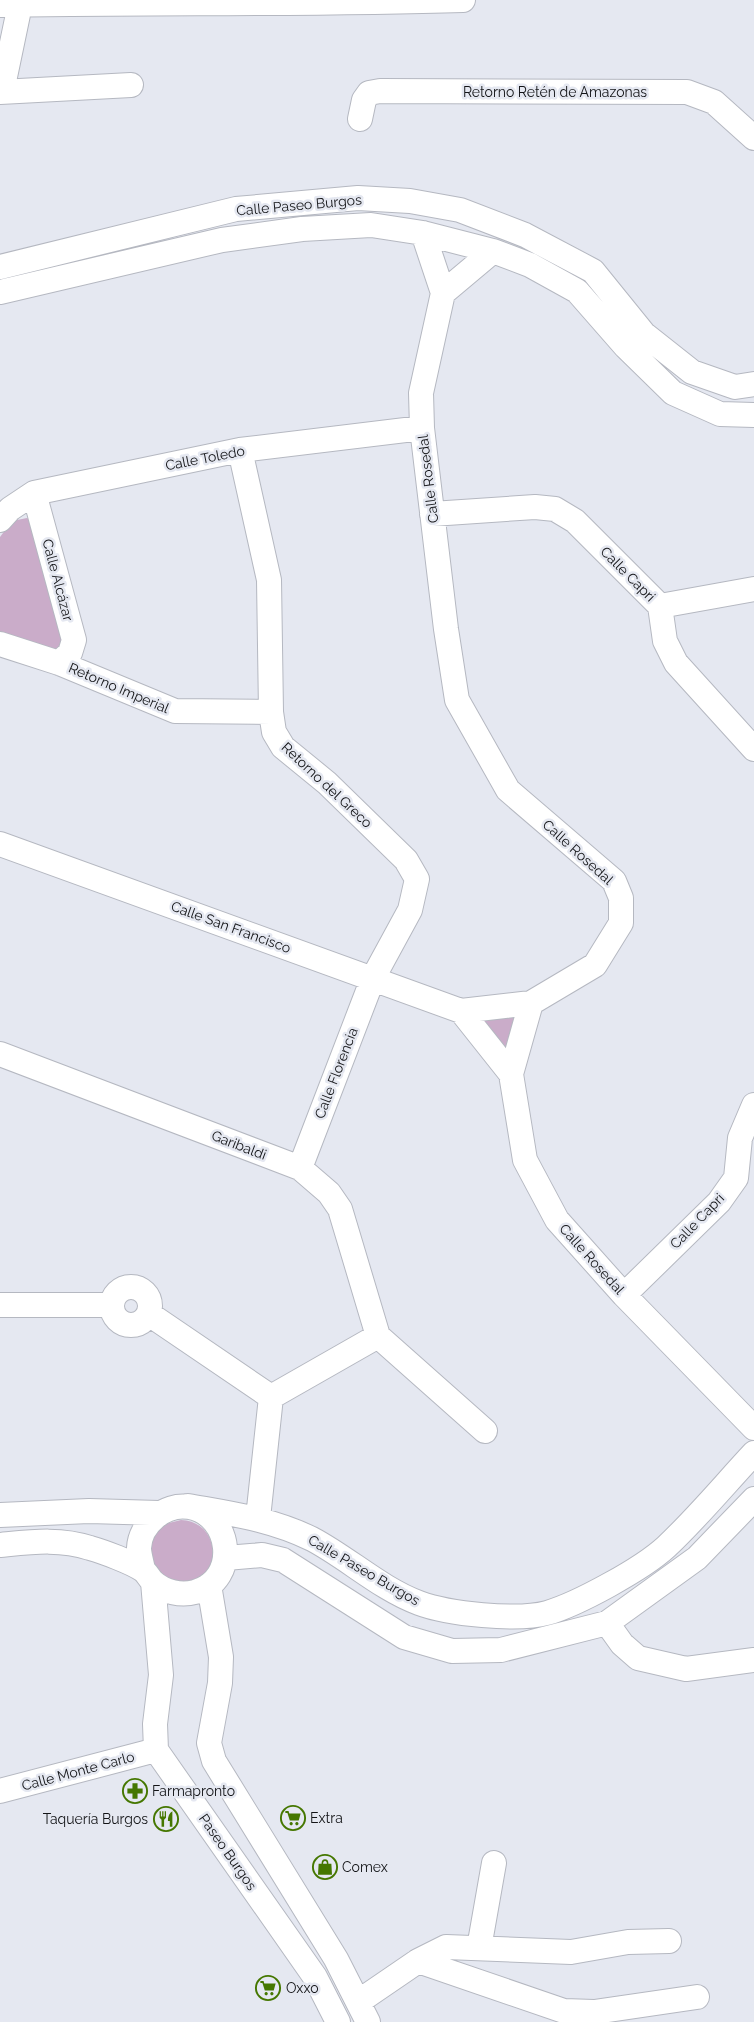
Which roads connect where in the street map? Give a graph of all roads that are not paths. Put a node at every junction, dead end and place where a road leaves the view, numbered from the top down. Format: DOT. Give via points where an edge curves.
graph roads {
  1 [pos="463,0"];
  2 [pos="255,1"];
  3 [pos="378,1"];
  4 [pos="14,3"];
  5 [pos="103,3"];
  6 [pos="131,85"];
  7 [pos="1,91"];
  8 [pos="360,120"];
  9 [pos="754,138"];
  10 [pos="423,233"];
  11 [pos="493,251"];
  12 [pos="8,265"];
  13 [pos="593,271"];
  14 [pos="10,289"];
  15 [pos="577,291"];
  16 [pos="443,293"];
  17 [pos="754,384"];
  18 [pos="754,415"];
  19 [pos="422,428"];
  20 [pos="240,450"];
  21 [pos="34,493"];
  22 [pos="432,514"];
  23 [pos="0,520"];
  24 [pos="754,589"];
  25 [pos="660,606"];
  26 [pos="0,644"];
  27 [pos="59,663"];
  28 [pos="271,712"];
  29 [pos="754,749"];
  30 [pos="0,844"];
  31 [pos="373,978"];
  32 [pos="531,1003"];
  33 [pos="461,1011"];
  34 [pos="0,1054"];
  35 [pos="511,1074"];
  36 [pos="754,1106"];
  37 [pos="300,1168"];
  38 [pos="624,1295"];
  39 [pos="0,1305"];
  40 [pos="378,1336"];
  41 [pos="271,1397"];
  42 [pos="754,1428"];
  43 [pos="485,1432"];
  44 [pos="754,1453"];
  45 [pos="754,1499"];
  46 [pos="188,1506"];
  47 [pos="159,1513"];
  48 [pos="0,1515"];
  49 [pos="258,1518"];
  50 [pos="0,1545"];
  51 [pos="226,1558"];
  52 [pos="148,1576"];
  53 [pos="210,1585"];
  54 [pos="607,1622"];
  55 [pos="754,1660"];
  56 [pos="156,1750"];
  57 [pos="0,1791"];
  58 [pos="494,1863"];
  59 [pos="309,1916"];
  60 [pos="285,1933"];
  61 [pos="669,1941"];
  62 [pos="479,1948"];
  63 [pos="336,1959"];
  64 [pos="418,1961"];
  65 [pos="315,1977"];
  66 [pos="697,1997"];
  67 [pos="363,2012"];
  68 [pos="338,2022"];
  1 -- 3 [label="street"];
  2 -- 3 [label="street"];
  2 -- 5 [label="street"];
  4 -- 5 [label="street"];
  4 -- 7 [label="street"];
  6 -- 7 [label="street"];
  8 -- 9 [label="street, Retorno Retén de Amazonas" via="364,100 369,93 380,91 687,92 714,102"];
  10 -- 11 [label="street, Calle Paseo Burgos"];
  10 -- 14 [label="street, Calle Paseo Burgos" via="371,225 302,229 222,240"];
  10 -- 16 [label="street"];
  11 -- 15 [label="street, Calle Paseo Burgos" via="530,265"];
  11 -- 16 [label="street"];
  12 -- 13 [label="street, Calle Paseo Burgos" via="236,209 358,198 410,201 460,210 525,235"];
  12 -- 14 [label="street" via="14,279"];
  13 -- 15 [label="street"];
  13 -- 17 [label="street, Calle Paseo Burgos" via="644,334 692,372 735,387"];
  15 -- 18 [label="street, Calle Paseo Burgos" via="626,347 673,393 720,414"];
  16 -- 19 [label="street, Calle Rosedal" via="421,393"];
  19 -- 20 [label="street, Calle Toledo"];
  19 -- 22 [label="street, Calle Rosedal"];
  20 -- 21 [label="street, Calle Toledo"];
  20 -- 28 [label="street, Retorno del Greco" via="269,580"];
  21 -- 23 [label="street, Calle Toledo"];
  21 -- 27 [label="street, Calle Alcázar" via="74,640 70,653"];
  22 -- 25 [label="street, Calle Capri" via="535,507 555,509 575,521"];
  22 -- 32 [label="street, Calle Rosedal" via="457,700 508,790 614,881 621,898 621,922 595,965"];
  24 -- 25 [label="street"];
  25 -- 29 [label="street, Calle Capri" via="665,640 676,663"];
  26 -- 27 [label="street, Retorno Imperial"];
  27 -- 28 [label="street, Retorno Imperial" via="175,712"];
  28 -- 31 [label="street, Retorno del Greco" via="274,732 283,747 327,783 406,860 417,879 410,910"];
  30 -- 31 [label="street, Calle San Francisco"];
  31 -- 33 [label="street, Calle San Francisco"];
  31 -- 37 [label="street, Calle Florencia"];
  32 -- 33 [label="street, Calle San Francisco"];
  32 -- 35 [label="street, Calle Rosedal"];
  33 -- 35 [label="street"];
  34 -- 37 [label="street, Garibaldi"];
  35 -- 38 [label="street, Calle Rosedal" via="525,1160 557,1220"];
  36 -- 38 [label="street, Calle Capri" via="740,1138 736,1178 719,1202"];
  37 -- 40 [label="street, Garibaldi" via="329,1193 340,1209"];
  38 -- 42 [label="street, Calle Rosedal"];
  39 -- 41 [label="street" via="112,1305 117,1293 136,1287 150,1300 149,1314"];
  40 -- 41 [label="street"];
  40 -- 43 [label="street"];
  41 -- 49 [label="street"];
  44 -- 49 [label="street, Calle Paseo Burgos" via="665,1548 605,1588 546,1613 484,1616 420,1603 313,1540"];
  45 -- 54 [label="street" via="697,1558"];
  46 -- 47 [label="street" via="173,1507"];
  46 -- 49 [label="street, Calle Paseo Burgos"];
  46 -- 51 [label="street" via="205,1512 218,1524 225,1540"];
  47 -- 48 [label="street" via="90,1511"];
  47 -- 52 [label="street" via="145,1528 139,1548"];
  50 -- 52 [label="street" via="50,1540 90,1548"];
  51 -- 53 [label="street"];
  51 -- 54 [label="street" via="262,1554 283,1560 404,1637 452,1651 500,1650"];
  52 -- 53 [label="street" via="166,1591 181,1594 196,1592"];
  52 -- 56 [label="street" via="161,1675"];
  53 -- 59 [label="street" via="221,1657 220,1683 209,1743 214,1762"];
  54 -- 55 [label="street" via="622,1644 638,1658 686,1669"];
  56 -- 57 [label="street, Calle Monte Carlo"];
  56 -- 60 [label="street, Paseo Burgos"];
  58 -- 62 [label="street"];
  59 -- 60 [label="street"];
  59 -- 63 [label="street"];
  60 -- 65 [label="street, Paseo Burgos"];
  61 -- 62 [label="street" via="628,1942 571,1952"];
  62 -- 64 [label="street" via="446,1947"];
  63 -- 65 [label="street"];
  63 -- 67 [label="street"];
  64 -- 66 [label="street" via="564,2011 594,2012"];
  64 -- 67 [label="street"];
  65 -- 68 [label="street, Paseo Burgos"];
}
